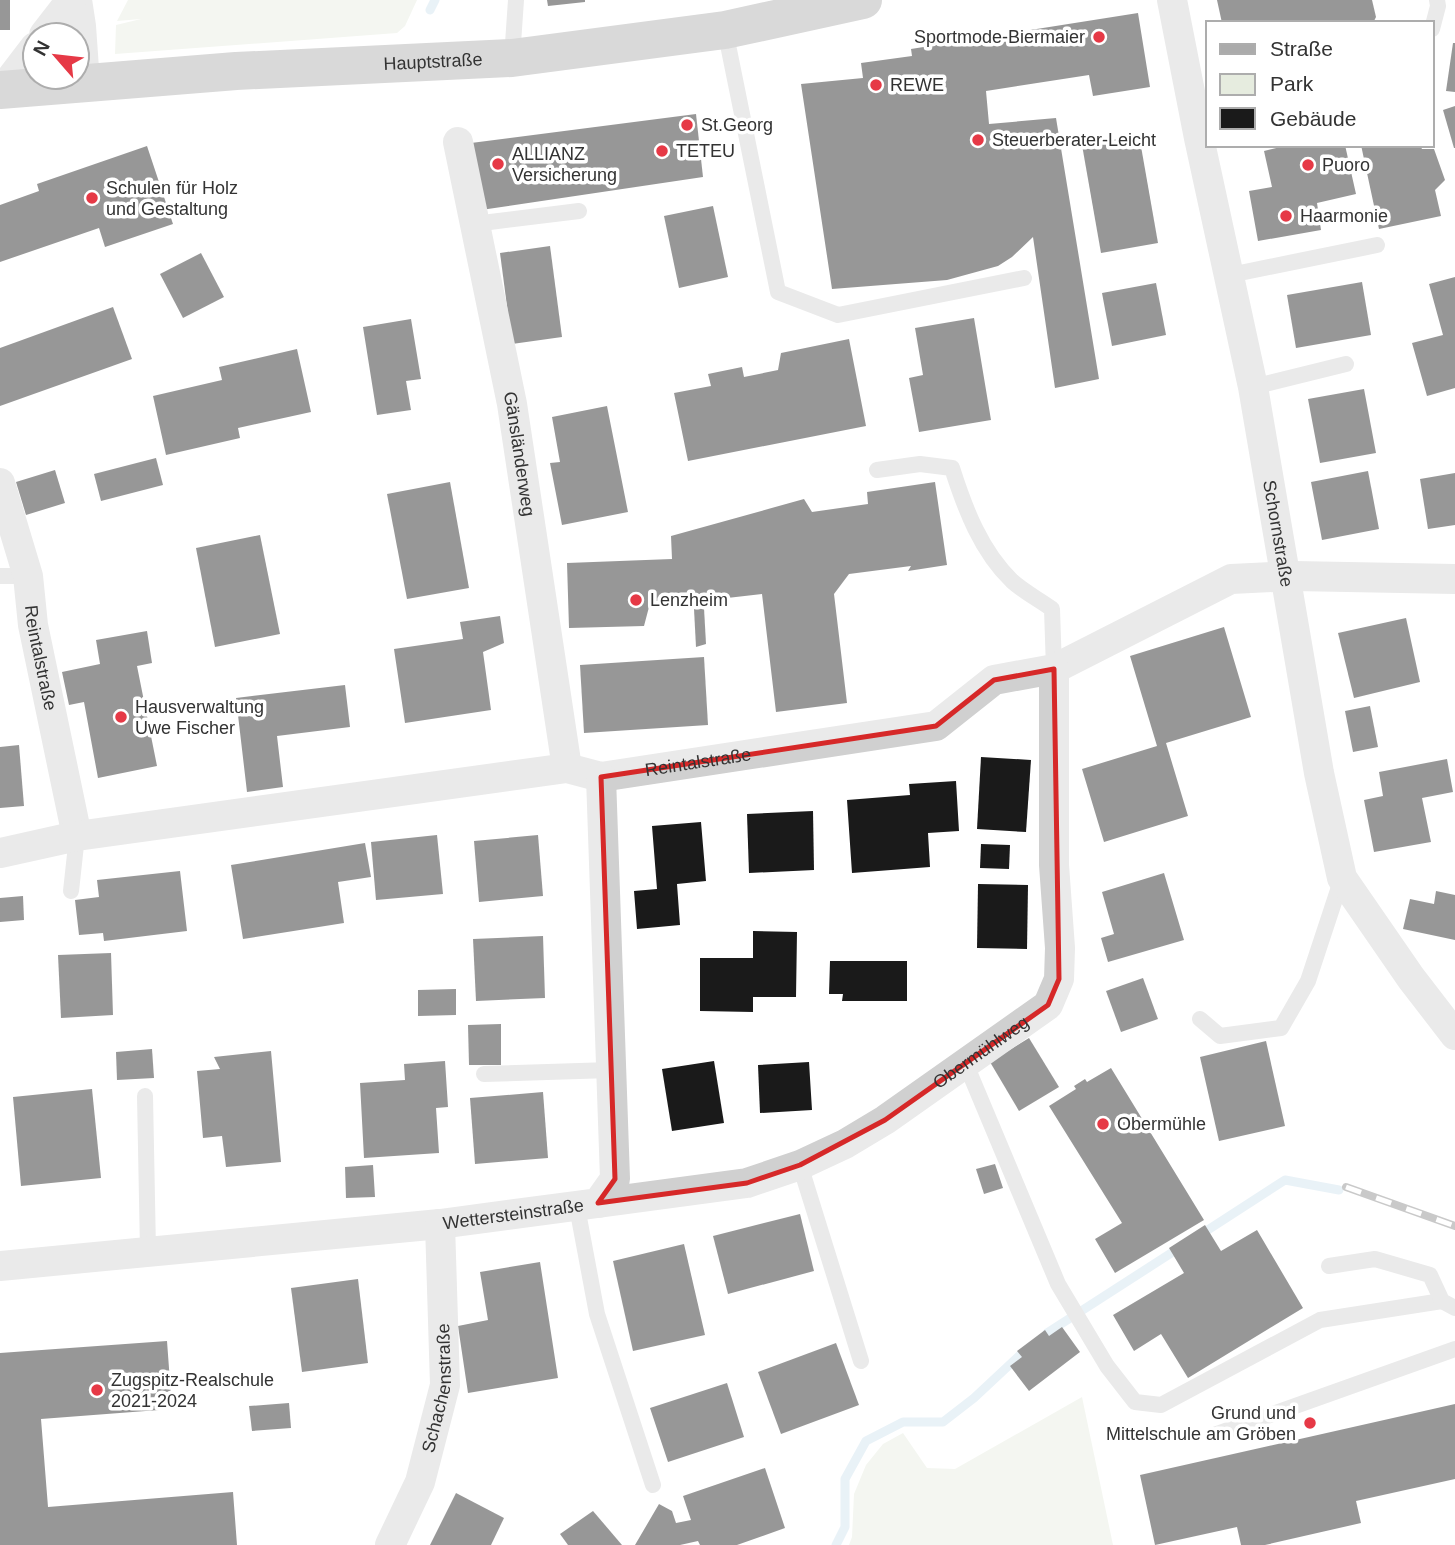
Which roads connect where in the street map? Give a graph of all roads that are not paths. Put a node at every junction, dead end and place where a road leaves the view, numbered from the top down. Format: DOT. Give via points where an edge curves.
graph roads {
  1 [pos="71,0"];
  2 [pos="77,0"];
  3 [pos="516,0"];
  4 [pos="863,0"];
  5 [pos="1172,0"];
  6 [pos="1437,0"];
  7 [pos="55,21"];
  8 [pos="80,21"];
  9 [pos="1434,21"];
  10 [pos="725,30"];
  11 [pos="512,58"];
  12 [pos="21,65"];
  13 [pos="91,83"];
  14 [pos="21,88"];
  15 [pos="1,90"];
  16 [pos="1204,137"];
  17 [pos="458,142"];
  18 [pos="579,211"];
  19 [pos="474,224"];
  20 [pos="1377,245"];
  21 [pos="1230,275"];
  22 [pos="1024,278"];
  23 [pos="1346,364"];
  24 [pos="1253,387"];
  25 [pos="877,470"];
  26 [pos="0,483"];
  27 [pos="14,576"];
  28 [pos="1284,577"];
  29 [pos="1455,579"];
  30 [pos="1054,669"];
  31 [pos="567,768"];
  32 [pos="601,777"];
  33 [pos="77,836"];
  34 [pos="0,853"];
  35 [pos="1342,878"];
  36 [pos="71,891"];
  37 [pos="1200,1019"];
  38 [pos="1455,1035"];
  39 [pos="965,1062"];
  40 [pos="611,1070"];
  41 [pos="484,1074"];
  42 [pos="145,1096"];
  43 [pos="800,1165"];
  44 [pos="587,1205"];
  45 [pos="440,1224"];
  46 [pos="148,1251"];
  47 [pos="0,1266"];
  48 [pos="1329,1266"];
  49 [pos="1448,1304"];
  50 [pos="1455,1349"];
  51 [pos="861,1362"];
  52 [pos="1214,1436"];
  53 [pos="653,1485"];
  54 [pos="390,1545"];
  1 -- 7 [label="street"];
  2 -- 8 [label="street"];
  3 -- 11 [label="lane"];
  4 -- 10 [label="main road, Hauptstraße"];
  5 -- 16 [label="street, Schornstraße"];
  6 -- 9 [label="lane"];
  10 -- 11 [label="main road, Hauptstraße"];
  10 -- 22 [label="lane" via="778,292 838,315"];
  11 -- 13 [label="main road, Hauptstraße"];
  12 -- 15 [label="street"];
  14 -- 15 [label="main road, Hauptstraße"];
  16 -- 21 [label="street, Schornstraße"];
  17 -- 19 [label="street, Gänsländerweg"];
  18 -- 19 [label="lane"];
  19 -- 31 [label="street, Gänsländerweg" via="512,404"];
  20 -- 21 [label="lane"];
  21 -- 24 [label="street, Schornstraße"];
  23 -- 24 [label="lane"];
  24 -- 28 [label="street, Schornstraße"];
  25 -- 30 [label="lane" via="920,464 952,468 982,543 1013,582 1052,609"];
  26 -- 27 [label="street, Reintalstraße"];
  27 -- 33 [label="street, Reintalstraße" via="33,625"];
  28 -- 29 [label="street, Reintalstraße"];
  28 -- 30 [label="street, Reintalstraße" via="1231,579"];
  28 -- 35 [label="street, Schornstraße"];
  30 -- 32 [label="street, Reintalstraße" via="995,680 936,726"];
  30 -- 39 [label="street, Obermühlweg" via="1059,979 1048,1005"];
  31 -- 32 [label="street, Reintalstraße"];
  31 -- 33 [label="street, Reintalstraße"];
  32 -- 40 [label="street, Wettersteinstraße"];
  33 -- 34 [label="street, Reintalstraße"];
  33 -- 36 [label="lane"];
  35 -- 37 [label="lane" via="1308,981 1281,1028 1220,1036"];
  35 -- 38 [label="street, Schornstraße"];
  39 -- 43 [label="street, Obermühlweg" via="855,1138"];
  39 -- 49 [label="lane" via="1058,1284 1107,1366 1135,1402 1161,1405 1320,1320"];
  40 -- 41 [label="lane"];
  40 -- 44 [label="street, Wettersteinstraße" via="615,1179"];
  42 -- 46 [label="lane"];
  43 -- 44 [label="street, Obermühlweg" via="747,1183"];
  43 -- 51 [label="lane"];
  44 -- 45 [label="street, Wettersteinstraße"];
  44 -- 53 [label="lane" via="597,1314"];
  45 -- 46 [label="street, Wettersteinstraße"];
  45 -- 54 [label="street, Schachenstraße" via="445,1385 420,1482"];
  46 -- 47 [label="street, Wettersteinstraße"];
  48 -- 49 [label="lane" via="1375,1259 1430,1275"];
  50 -- 52 [label="lane"];
}
